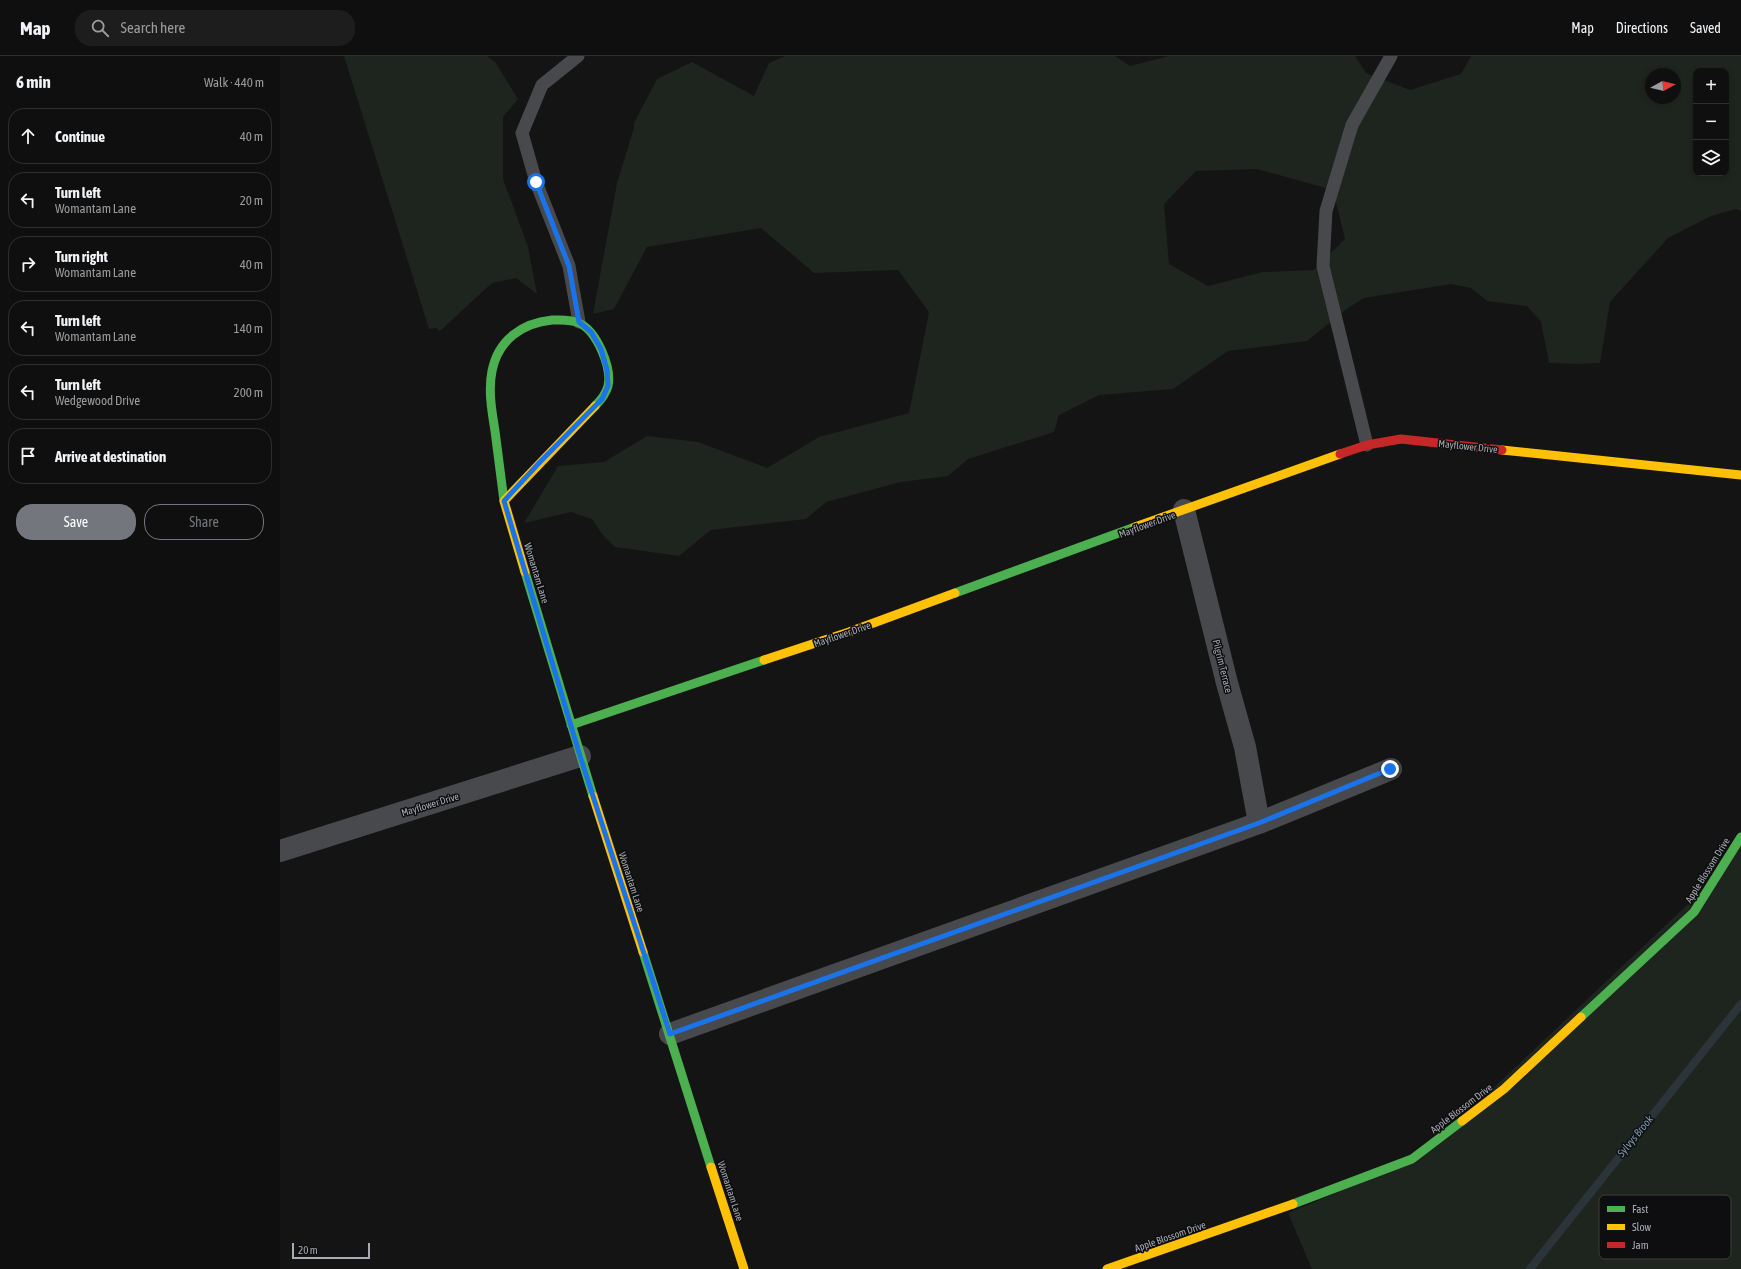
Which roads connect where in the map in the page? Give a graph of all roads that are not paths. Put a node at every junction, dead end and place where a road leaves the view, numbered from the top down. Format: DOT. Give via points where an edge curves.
graph roads {
  1 [pos="578,56"];
  2 [pos="1391,56"];
  3 [pos="579,322"];
  4 [pos="1367,446"];
  5 [pos="1741,475"];
  6 [pos="504,501"];
  7 [pos="1184,510"];
  8 [pos="571,725"];
  9 [pos="580,756"];
  10 [pos="1390,769"];
  11 [pos="1259,823"];
  12 [pos="1741,837"];
  13 [pos="280,851"];
  14 [pos="670,1034"];
  15 [pos="744,1269"];
  16 [pos="1107,1269"];
  1 -- 3 [label="lane" via="542,85 522,133 536,182 569,266"];
  2 -- 4 [label="lane" via="1352,125 1326,211 1323,266"];
  3 -- 6 [label="street" via="591,332 601,349 608,386 602,399"];
  3 -- 6 [label="street, Womantam Lane" via="544,320 526,326 510,334 498,351 492,370 491,397"];
  4 -- 5 [label="street, Mayflower Drive" via="1401,439"];
  4 -- 7 [label="street, Mayflower Drive" via="1310,463"];
  6 -- 8 [label="street, Womantam Lane"];
  7 -- 8 [label="street, Mayflower Drive" via="849,632"];
  7 -- 11 [label="street, Pilgrim Terrace" via="1245,747"];
  8 -- 9 [label="street, Womantam Lane"];
  9 -- 13 [label="street, Mayflower Drive"];
  9 -- 14 [label="street, Womantam Lane"];
  10 -- 11 [label="street"];
  11 -- 14 [label="street"];
  12 -- 16 [label="street, Apple Blossom Drive" via="1694,912 1504,1089 1412,1159 1268,1214"];
  14 -- 15 [label="street, Womantam Lane"];
}
